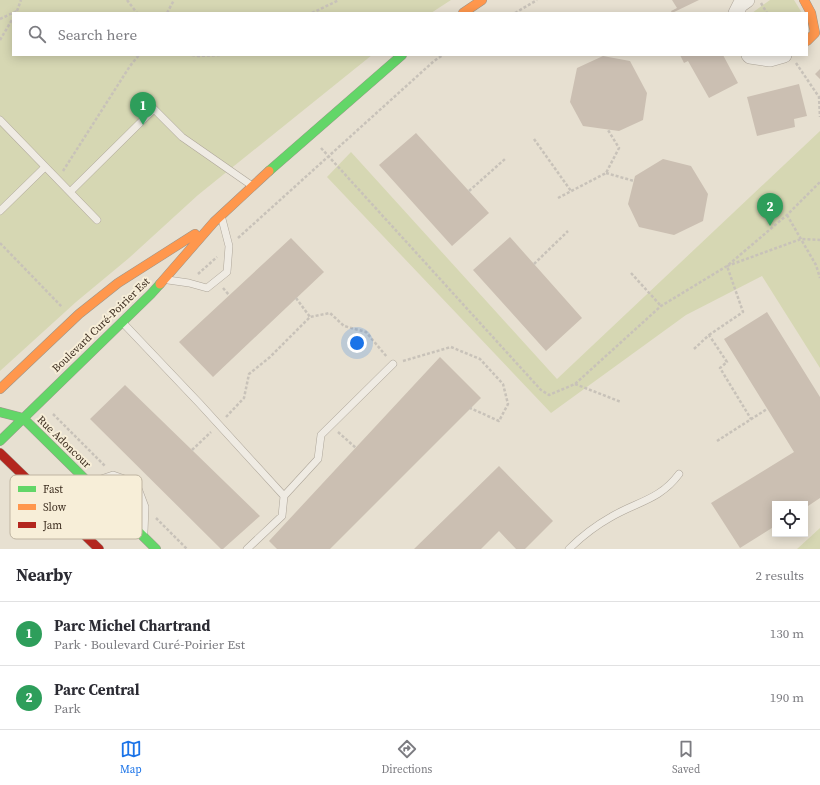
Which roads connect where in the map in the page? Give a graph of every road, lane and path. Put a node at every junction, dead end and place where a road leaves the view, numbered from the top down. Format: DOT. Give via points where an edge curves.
graph roads {
  1 [pos="21,0"];
  2 [pos="126,0"];
  3 [pos="174,0"];
  4 [pos="339,0"];
  5 [pos="482,0"];
  6 [pos="537,0"];
  7 [pos="747,0"];
  8 [pos="759,0"];
  9 [pos="804,0"];
  10 [pos="17,12"];
  11 [pos="136,12"];
  12 [pos="168,12"];
  13 [pos="314,12"];
  14 [pos="464,12"];
  15 [pos="517,12"];
  16 [pos="736,12"];
  17 [pos="766,12"];
  18 [pos="12,14"];
  19 [pos="0,19"];
  20 [pos="12,20"];
  21 [pos="0,40"];
  22 [pos="808,40"];
  23 [pos="138,56"];
  24 [pos="401,56"];
  25 [pos="750,56"];
  26 [pos="790,58"];
  27 [pos="820,117"];
  28 [pos="0,120"];
  29 [pos="608,130"];
  30 [pos="534,139"];
  31 [pos="328,156"];
  32 [pos="505,159"];
  33 [pos="45,167"];
  34 [pos="606,173"];
  35 [pos="58,180"];
  36 [pos="634,181"];
  37 [pos="820,182"];
  38 [pos="252,186"];
  39 [pos="469,191"];
  40 [pos="571,191"];
  41 [pos="70,192"];
  42 [pos="558,198"];
  43 [pos="0,212"];
  44 [pos="786,215"];
  45 [pos="217,219"];
  46 [pos="97,220"];
  47 [pos="568,231"];
  48 [pos="801,239"];
  49 [pos="820,240"];
  50 [pos="0,243"];
  51 [pos="534,264"];
  52 [pos="727,266"];
  53 [pos="631,273"];
  54 [pos="820,278"];
  55 [pos="164,280"];
  56 [pos="296,298"];
  57 [pos="661,306"];
  58 [pos="310,317"];
  59 [pos="74,319"];
  60 [pos="122,322"];
  61 [pos="709,335"];
  62 [pos="694,349"];
  63 [pos="393,364"];
  64 [pos="575,384"];
  65 [pos="0,389"];
  66 [pos="40,401"];
  67 [pos="622,402"];
  68 [pos="470,408"];
  69 [pos="767,409"];
  70 [pos="0,412"];
  71 [pos="23,418"];
  72 [pos="751,419"];
  73 [pos="219,424"];
  74 [pos="330,425"];
  75 [pos="0,441"];
  76 [pos="716,441"];
  77 [pos="356,448"];
  78 [pos="192,450"];
  79 [pos="0,453"];
  80 [pos="679,474"];
  81 [pos="22,475"];
  82 [pos="81,475"];
  83 [pos="113,475"];
  84 [pos="284,496"];
  85 [pos="142,499"];
  86 [pos="145,507"];
  87 [pos="143,536"];
  88 [pos="84,539"];
  89 [pos="99,549"];
  90 [pos="156,549"];
  91 [pos="187,549"];
  92 [pos="247,549"];
  93 [pos="569,549"];
  1 -- 10 [label="path"];
  2 -- 11 [label="path"];
  3 -- 12 [label="path"];
  4 -- 13 [label="path"];
  5 -- 14 [label="main road"];
  6 -- 15 [label="path"];
  7 -- 16 [label="street"];
  8 -- 17 [label="path"];
  9 -- 22 [label="main road" via="811,13 815,33"];
  18 -- 19 [label="path"];
  20 -- 21 [label="path"];
  23 -- 35 [label="path"];
  24 -- 38 [label="main road, Boulevard Curé-Poirier Est"];
  25 -- 26 [label="street" via="770,60"];
  26 -- 27 [label="path" via="819,97"];
  28 -- 33 [label="lane"];
  29 -- 34 [label="path" via="619,148"];
  30 -- 40 [label="path"];
  31 -- 64 [label="path" via="541,390 550,395"];
  32 -- 39 [label="path"];
  33 -- 35 [label="lane"];
  33 -- 43 [label="lane"];
  34 -- 36 [label="path"];
  34 -- 40 [label="path"];
  35 -- 41 [label="lane"];
  37 -- 44 [label="path"];
  38 -- 41 [label="lane" via="182,137 154,109"];
  38 -- 45 [label="main road, Boulevard Curé-Poirier Est"];
  40 -- 42 [label="path"];
  41 -- 46 [label="lane"];
  44 -- 48 [label="path"];
  44 -- 52 [label="path"];
  45 -- 55 [label="main road, Boulevard Curé-Poirier Est"];
  45 -- 55 [label="lane" via="230,246 227,272 207,288"];
  45 -- 59 [label="main road, Boulevard Curé-Poirier Est" via="118,283"];
  47 -- 51 [label="path"];
  48 -- 49 [label="path"];
  48 -- 52 [label="path"];
  48 -- 54 [label="path" via="816,265"];
  50 -- 59 [label="path"];
  52 -- 57 [label="path"];
  52 -- 61 [label="path" via="743,312"];
  53 -- 57 [label="path"];
  55 -- 60 [label="main road, Boulevard Curé-Poirier Est"];
  56 -- 58 [label="path"];
  57 -- 64 [label="path"];
  58 -- 63 [label="path" via="330,313 344,326 366,332"];
  58 -- 73 [label="path" via="249,374 244,398"];
  59 -- 65 [label="main road, Boulevard Curé-Poirier Est"];
  60 -- 66 [label="main road, Boulevard Curé-Poirier Est"];
  60 -- 73 [label="lane"];
  61 -- 62 [label="path"];
  61 -- 72 [label="path" via="727,362 720,368"];
  63 -- 68 [label="path" via="451,347 480,359 503,384 508,404 499,421"];
  63 -- 74 [label="lane"];
  64 -- 67 [label="path"];
  66 -- 71 [label="main road, Boulevard Curé-Poirier Est"];
  66 -- 83 [label="path"];
  69 -- 72 [label="path"];
  70 -- 71 [label="main road, Rue Adoncour"];
  71 -- 75 [label="main road, Boulevard Curé-Poirier Est"];
  71 -- 82 [label="main road, Rue Adoncour"];
  72 -- 76 [label="path"];
  73 -- 78 [label="path"];
  73 -- 84 [label="lane"];
  74 -- 77 [label="path"];
  74 -- 84 [label="lane" via="320,435 318,459"];
  79 -- 81 [label="main road"];
  80 -- 93 [label="lane" via="671,485 651,498 612,516 585,534"];
  84 -- 92 [label="lane" via="282,516"];
  85 -- 86 [label="lane"];
  86 -- 87 [label="lane"];
  86 -- 91 [label="path"];
  87 -- 90 [label="main road, Rue Adoncour"];
  88 -- 89 [label="main road"];
}
